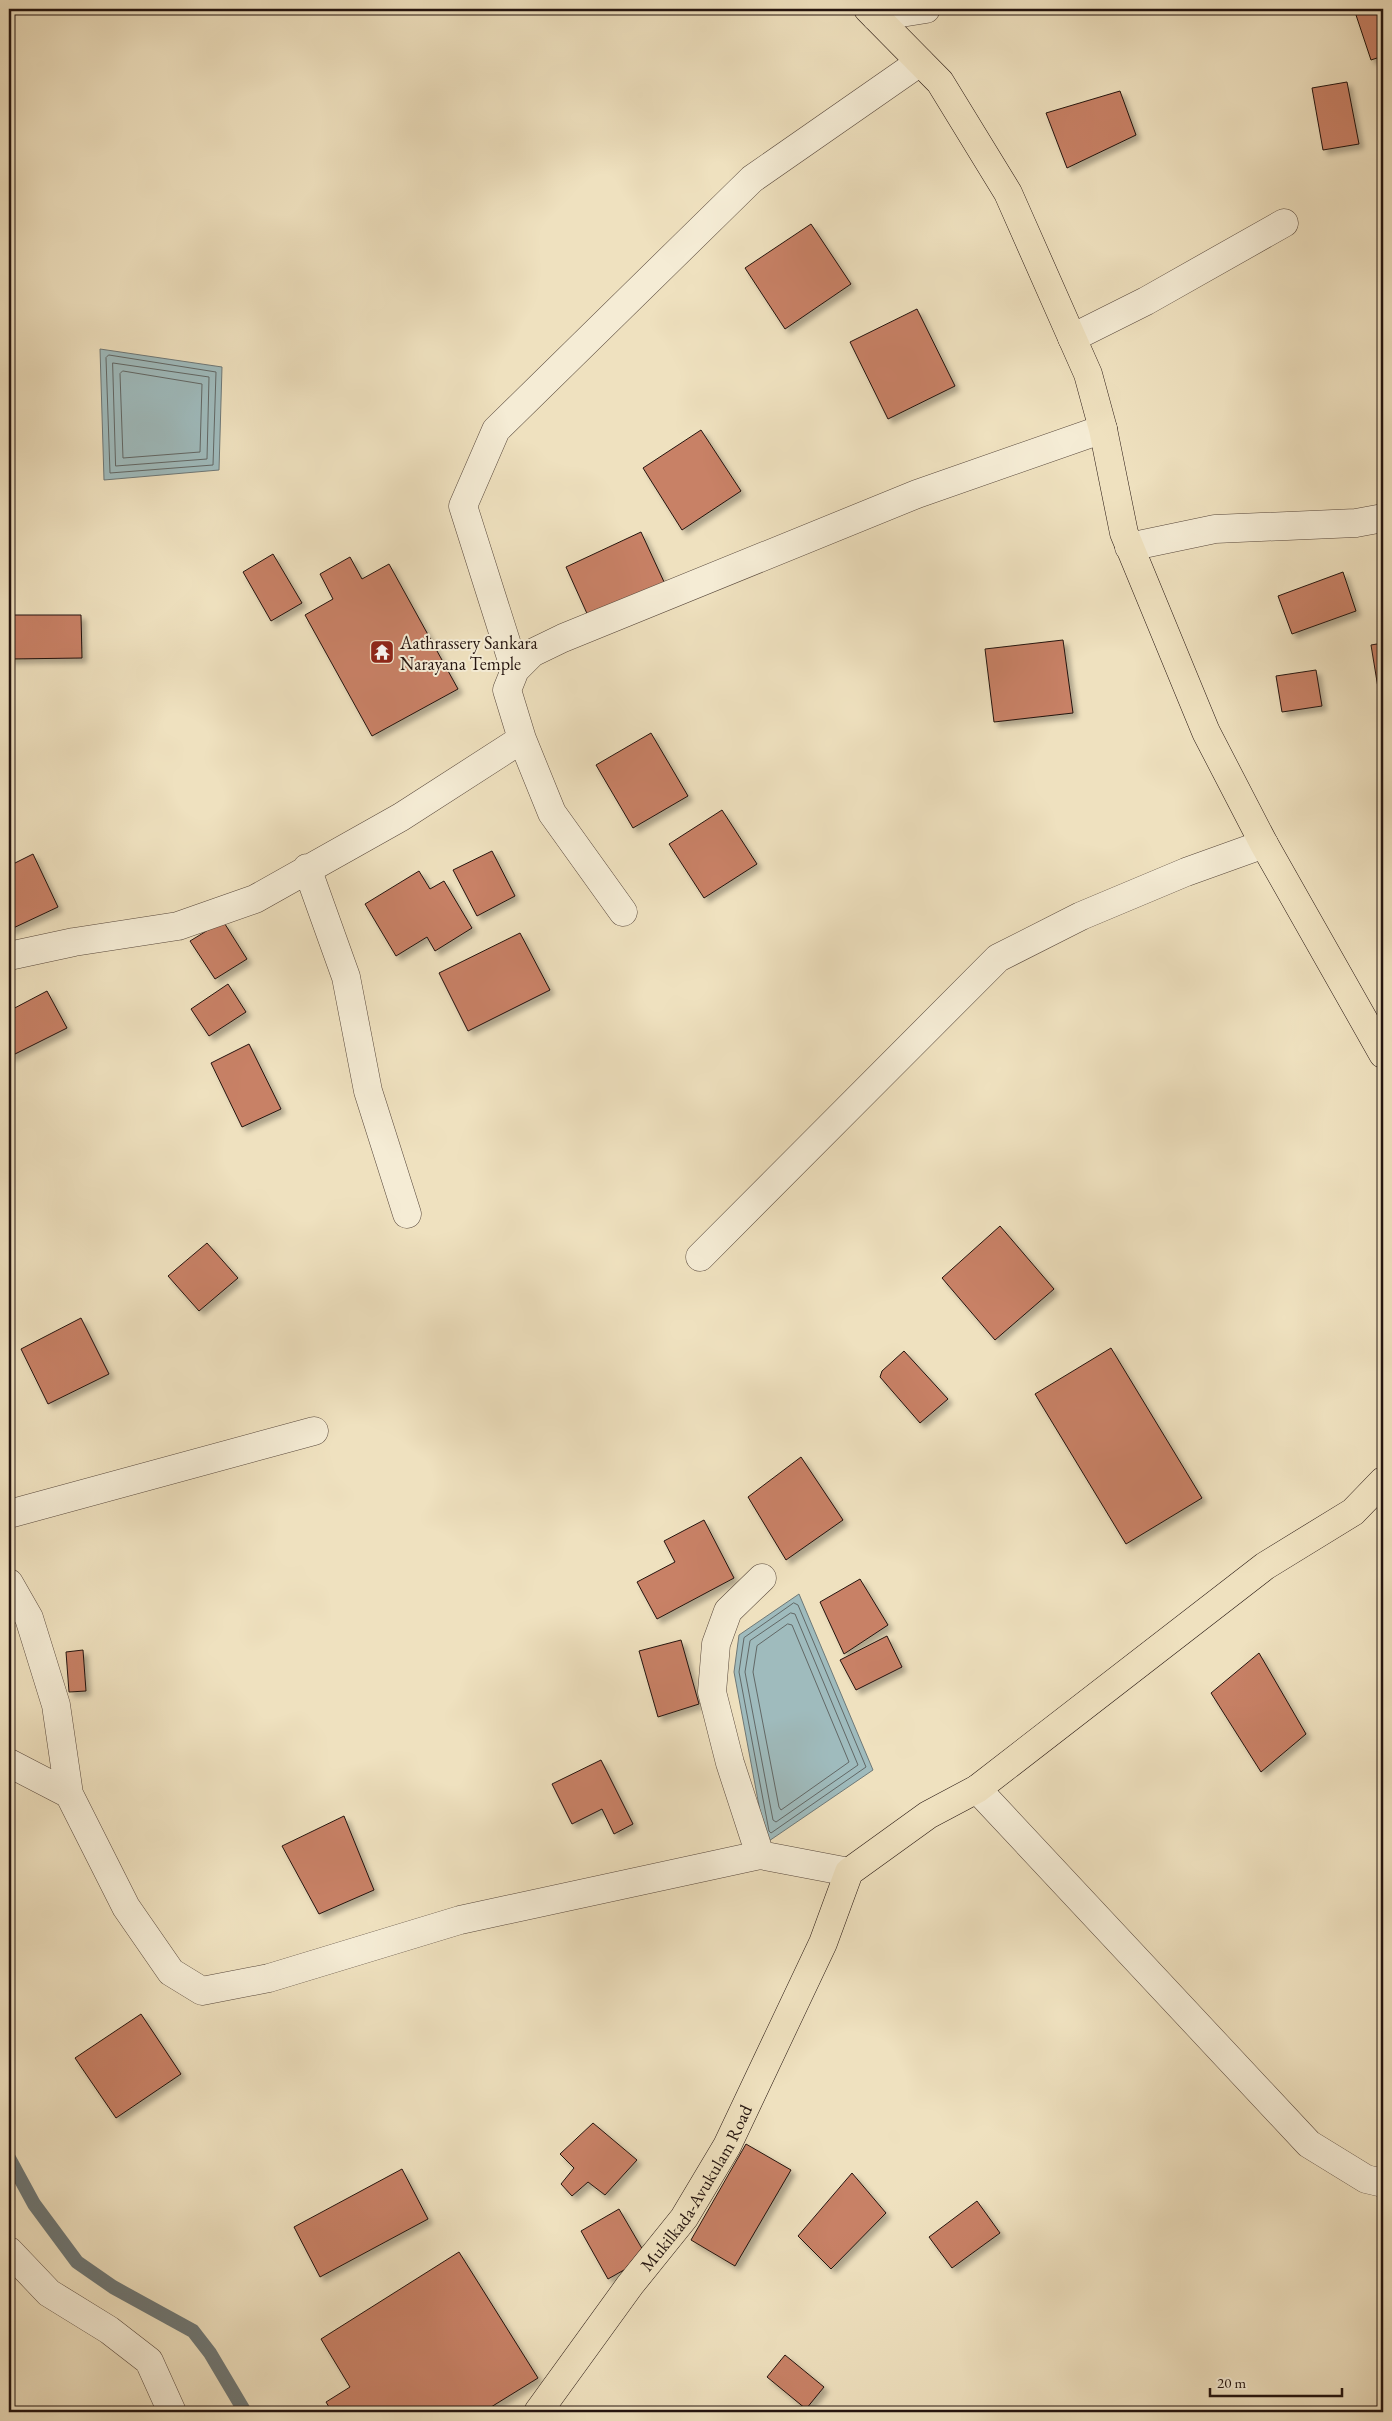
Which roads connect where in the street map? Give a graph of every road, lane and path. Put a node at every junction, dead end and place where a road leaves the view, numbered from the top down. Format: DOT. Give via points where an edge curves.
graph roads {
  1 [pos="926,9"];
  2 [pos="872,13"];
  3 [pos="920,62"];
  4 [pos="1284,223"];
  5 [pos="1072,338"];
  6 [pos="1103,429"];
  7 [pos="1383,518"];
  8 [pos="1129,547"];
  9 [pos="515,670"];
  10 [pos="522,739"];
  11 [pos="1264,844"];
  12 [pos="307,868"];
  13 [pos="623,912"];
  14 [pos="9,956"];
  15 [pos="1383,1054"];
  16 [pos="406,1214"];
  17 [pos="700,1257"];
  18 [pos="314,1431"];
  19 [pos="1383,1481"];
  20 [pos="9,1514"];
  21 [pos="762,1578"];
  22 [pos="9,1583"];
  23 [pos="9,1762"];
  24 [pos="977,1789"];
  25 [pos="69,1794"];
  26 [pos="760,1855"];
  27 [pos="848,1872"];
  28 [pos="1383,2183"];
  29 [pos="9,2251"];
  30 [pos="172,2412"];
  31 [pos="538,2412"];
  1 -- 2 [label="street"];
  2 -- 3 [label="main road"];
  3 -- 5 [label="main road" via="940,82 1008,193"];
  3 -- 9 [label="street" via="752,179 496,430 463,506"];
  4 -- 5 [label="street" via="1146,301"];
  5 -- 6 [label="main road" via="1088,374"];
  6 -- 8 [label="main road"];
  6 -- 9 [label="street" via="917,494 563,638 532,653"];
  7 -- 8 [label="street" via="1215,529"];
  8 -- 11 [label="main road" via="1206,732"];
  9 -- 10 [label="street" via="507,690"];
  10 -- 12 [label="street" via="401,817"];
  10 -- 13 [label="street" via="552,813"];
  11 -- 15 [label="main road"];
  11 -- 17 [label="street" via="1186,872 1081,916 998,958"];
  12 -- 14 [label="street" via="255,899 178,926"];
  12 -- 16 [label="street" via="346,977 368,1091"];
  18 -- 20 [label="street"];
  19 -- 24 [label="main road" via="1352,1512 1265,1566"];
  21 -- 26 [label="street" via="728,1611 716,1644 712,1692 730,1763"];
  22 -- 25 [label="street" via="29,1618 56,1705"];
  23 -- 25 [label="street"];
  24 -- 27 [label="main road" via="928,1815"];
  24 -- 28 [label="street" via="1310,2144 1366,2179"];
  25 -- 26 [label="street" via="126,1907 171,1972 202,1991 269,1978 460,1920"];
  26 -- 27 [label="street"];
  27 -- 31 [label="main road, Mukilkada-Avukulam Road" via="823,1943 728,2146 684,2218 630,2285"];
  29 -- 30 [label="street" via="49,2293 109,2330 149,2361"];
}
